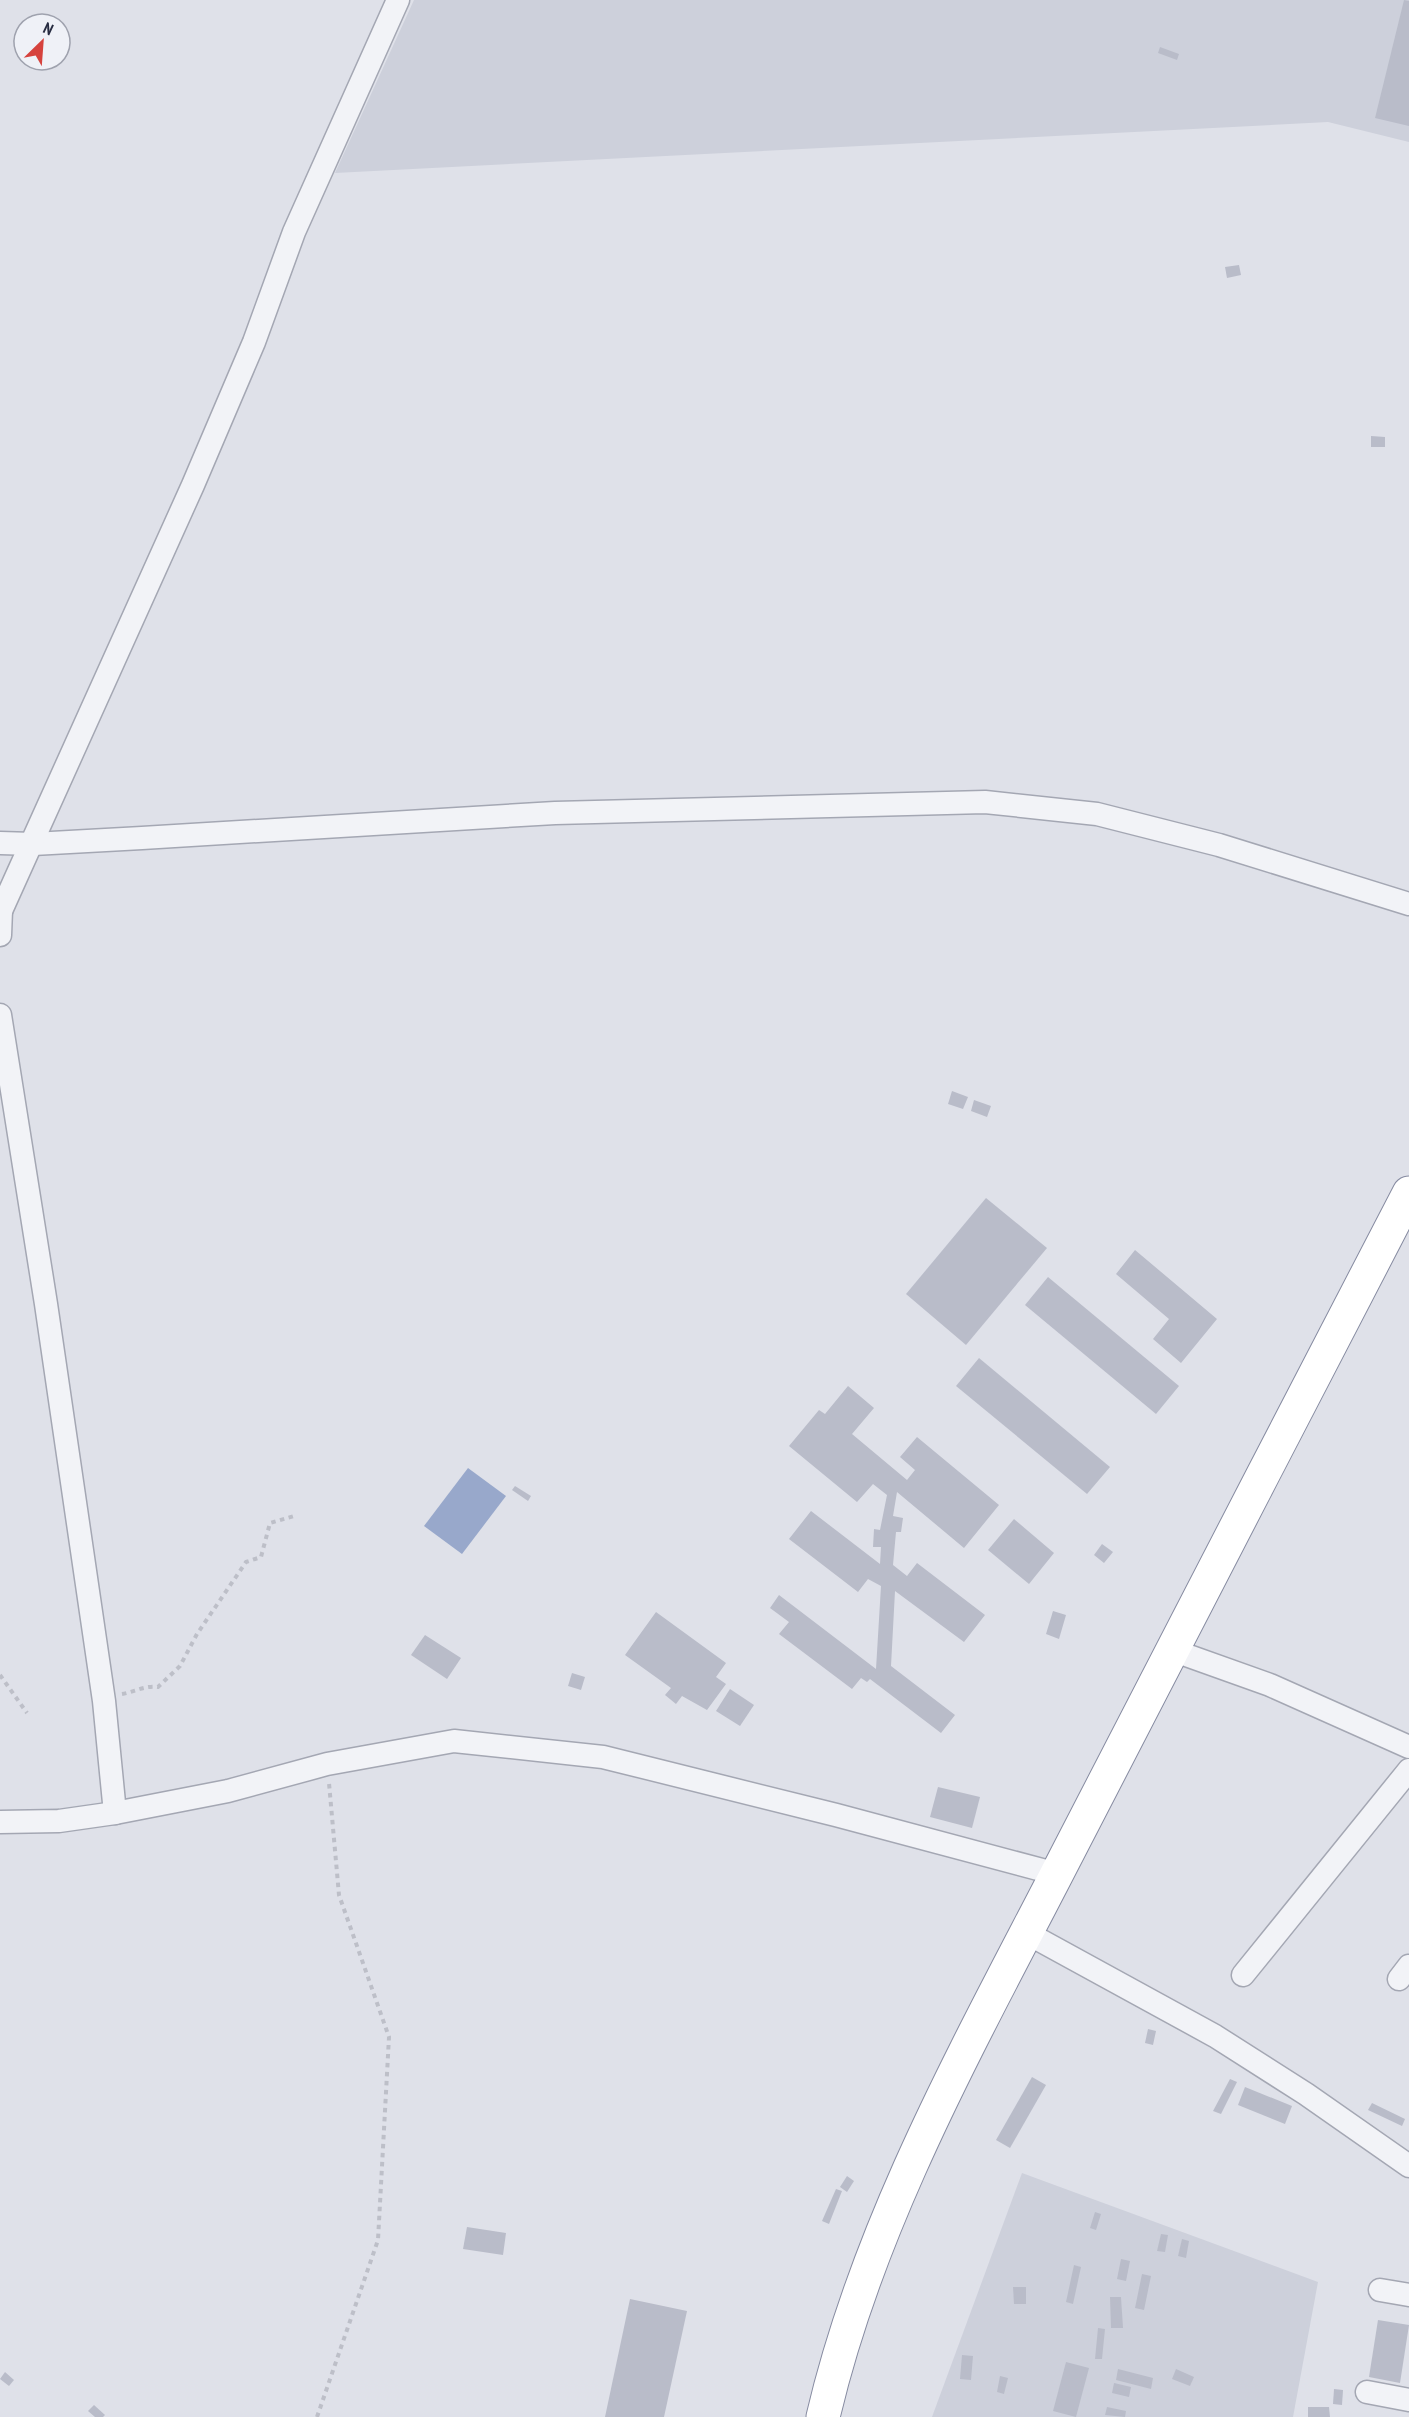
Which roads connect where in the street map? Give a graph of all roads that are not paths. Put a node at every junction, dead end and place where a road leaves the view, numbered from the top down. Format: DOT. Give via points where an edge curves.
graph roads {
  1 [pos="398,0"];
  2 [pos="0,843"];
  3 [pos="33,844"];
  4 [pos="1409,904"];
  5 [pos="1,912"];
  6 [pos="0,935"];
  7 [pos="0,1015"];
  8 [pos="1409,1193"];
  9 [pos="1172,1650"];
  10 [pos="1409,1747"];
  11 [pos="1409,1770"];
  12 [pos="115,1813"];
  13 [pos="0,1822"];
  14 [pos="1057,1874"];
  15 [pos="1025,1932"];
  16 [pos="1243,1975"];
  17 [pos="1409,2166"];
  18 [pos="1380,2289"];
  19 [pos="1409,2295"];
  20 [pos="1367,2392"];
  21 [pos="1409,2400"];
  22 [pos="823,2417"];
  1 -- 3 [label="street" via="294,232 254,342 193,485"];
  2 -- 3 [label="street"];
  3 -- 4 [label="street" via="555,813 985,802 1097,814 1219,846"];
  3 -- 5 [label="street"];
  5 -- 6 [label="street"];
  7 -- 12 [label="street" via="104,1701"];
  8 -- 9 [label="highway"];
  9 -- 10 [label="street" via="1270,1685"];
  9 -- 14 [label="highway"];
  11 -- 16 [label="street"];
  12 -- 13 [label="street" via="59,1821"];
  12 -- 14 [label="street" via="228,1791 327,1764 454,1741 603,1757"];
  14 -- 15 [label="highway"];
  15 -- 17 [label="street" via="1215,2036"];
  15 -- 22 [label="highway" via="937,2108 860,2288"];
  18 -- 19 [label="street"];
  20 -- 21 [label="street"];
}
